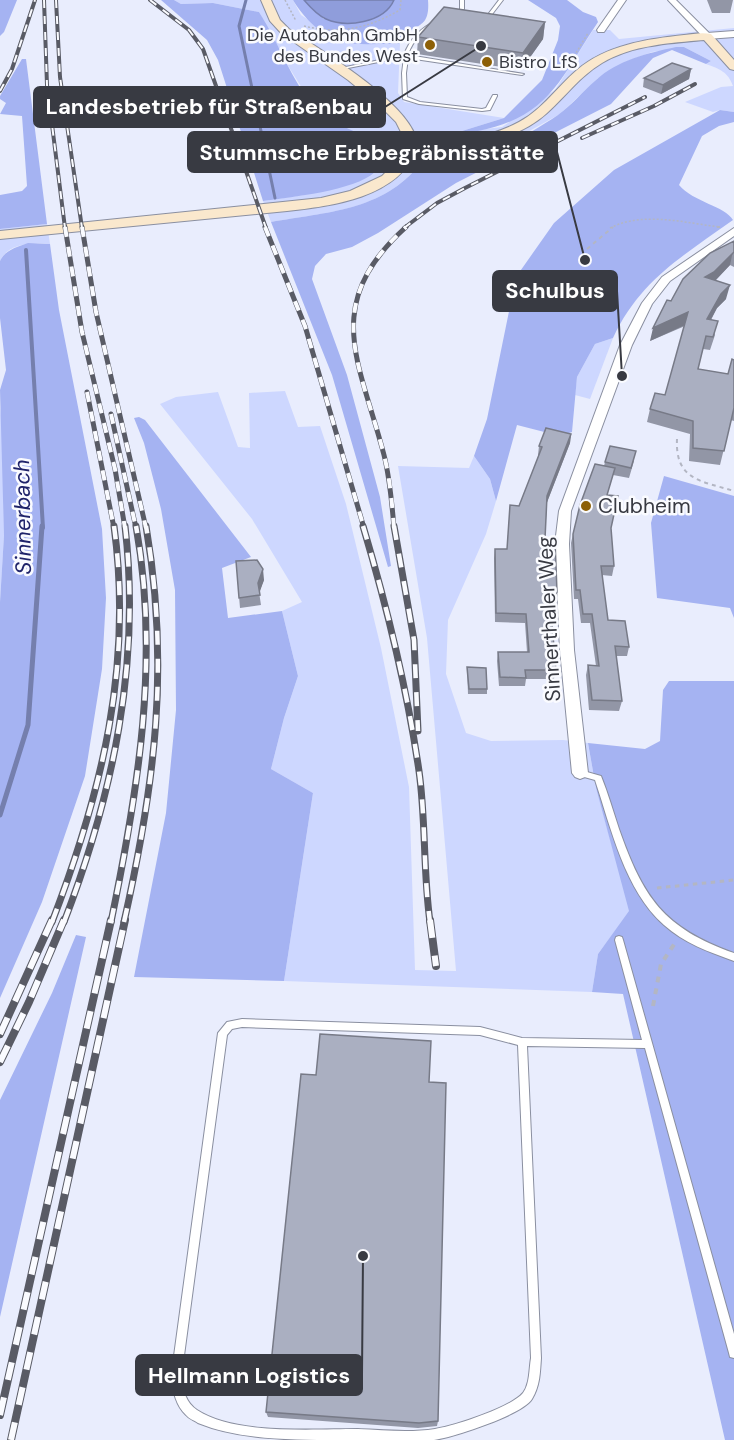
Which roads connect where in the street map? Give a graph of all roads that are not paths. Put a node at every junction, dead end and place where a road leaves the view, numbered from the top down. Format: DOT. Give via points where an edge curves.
graph roads {
  1 [pos="267,0"];
  2 [pos="275,0"];
  3 [pos="462,0"];
  4 [pos="501,0"];
  5 [pos="622,0"];
  6 [pos="672,0"];
  7 [pos="498,20"];
  8 [pos="601,30"];
  9 [pos="734,34"];
  10 [pos="707,36"];
  11 [pos="302,43"];
  12 [pos="404,56"];
  13 [pos="734,67"];
  14 [pos="338,69"];
  15 [pos="522,74"];
  16 [pos="495,96"];
  17 [pos="480,138"];
  18 [pos="410,142"];
  19 [pos="454,145"];
  20 [pos="402,165"];
  21 [pos="729,229"];
  22 [pos="46,232"];
  23 [pos="0,238"];
  24 [pos="580,773"];
  25 [pos="619,940"];
  26 [pos="734,957"];
  27 [pos="522,1042"];
  28 [pos="647,1044"];
  29 [pos="734,1353"];
  1 -- 11 [label="main road" via="275,21"];
  2 -- 11 [label="main road" via="284,20"];
  3 -- 12 [label="lane" via="462,9 420,29"];
  4 -- 7 [label="lane" via="487,18"];
  5 -- 8 [label="street"];
  6 -- 10 [label="street"];
  9 -- 10 [label="street"];
  10 -- 13 [label="main road"];
  10 -- 17 [label="main road" via="646,44 605,58 585,70 536,117"];
  11 -- 14 [label="main road"];
  12 -- 14 [label="lane"];
  12 -- 15 [label="lane"];
  12 -- 16 [label="lane" via="405,98 409,102 485,110"];
  14 -- 18 [label="main road" via="397,116 409,130"];
  17 -- 18 [label="main road"];
  17 -- 19 [label="main road"];
  18 -- 19 [label="main road"];
  18 -- 20 [label="main road"];
  19 -- 20 [label="main road"];
  20 -- 22 [label="main road" via="389,178 369,188 319,202"];
  21 -- 24 [label="street, Sinnerthaler Weg" via="666,279 647,303 626,345 565,512 562,544 567,650"];
  22 -- 23 [label="main road"];
  22 -- 23 [label="main road"];
  24 -- 26 [label="lane" via="598,778 638,884 653,908 681,933"];
  25 -- 28 [label="lane"];
  27 -- 27 [label="lane" via="480,1031 441,1028 230,1025 223,1033 176,1378 179,1396 191,1413 227,1429 277,1435 409,1436 450,1431 525,1399 533,1385 536,1358"];
  27 -- 28 [label="lane"];
  28 -- 29 [label="lane"];
}
